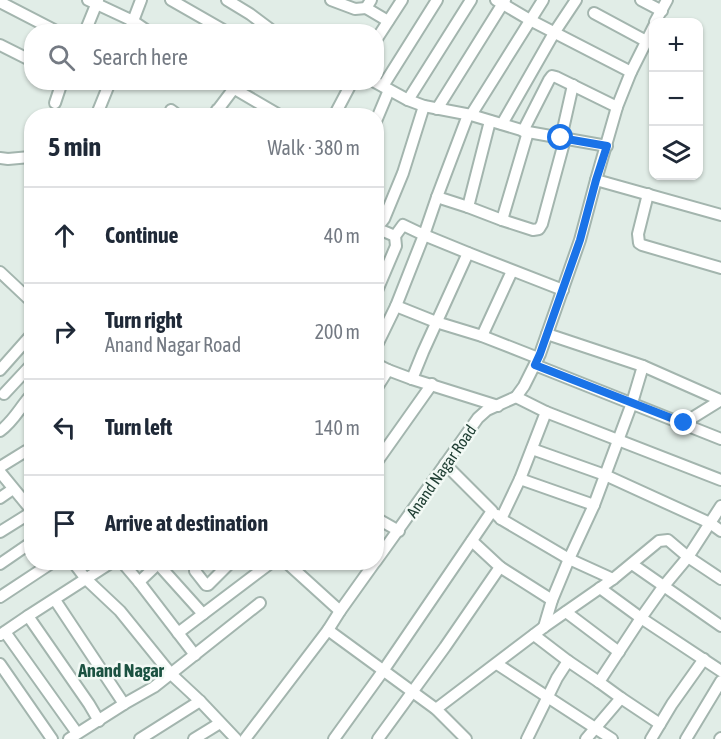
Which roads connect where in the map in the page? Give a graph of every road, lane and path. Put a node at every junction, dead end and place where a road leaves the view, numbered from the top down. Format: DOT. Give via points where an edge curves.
graph roads {
  1 [pos="141,0"];
  2 [pos="171,0"];
  3 [pos="227,0"];
  4 [pos="331,0"];
  5 [pos="402,0"];
  6 [pos="437,0"];
  7 [pos="471,0"];
  8 [pos="543,0"];
  9 [pos="576,0"];
  10 [pos="641,0"];
  11 [pos="667,0"];
  12 [pos="94,1"];
  13 [pos="501,1"];
  14 [pos="0,2"];
  15 [pos="368,4"];
  16 [pos="662,10"];
  17 [pos="594,13"];
  18 [pos="657,18"];
  19 [pos="530,20"];
  20 [pos="388,21"];
  21 [pos="43,24"];
  22 [pos="88,24"];
  23 [pos="128,24"];
  24 [pos="132,24"];
  25 [pos="213,24"];
  26 [pos="264,24"];
  27 [pos="384,27"];
  28 [pos="554,33"];
  29 [pos="649,35"];
  30 [pos="646,41"];
  31 [pos="0,45"];
  32 [pos="24,57"];
  33 [pos="631,72"];
  34 [pos="384,83"];
  35 [pos="573,85"];
  36 [pos="384,87"];
  37 [pos="59,90"];
  38 [pos="107,90"];
  39 [pos="231,90"];
  40 [pos="242,90"];
  41 [pos="348,90"];
  42 [pos="381,90"];
  43 [pos="408,100"];
  44 [pos="54,103"];
  45 [pos="424,106"];
  46 [pos="618,107"];
  47 [pos="99,108"];
  48 [pos="219,108"];
  49 [pos="269,108"];
  50 [pos="338,108"];
  51 [pos="378,108"];
  52 [pos="437,109"];
  53 [pos="470,115"];
  54 [pos="490,121"];
  55 [pos="502,124"];
  56 [pos="526,132"];
  57 [pos="563,138"];
  58 [pos="607,146"];
  59 [pos="0,158"];
  60 [pos="24,158"];
  61 [pos="596,180"];
  62 [pos="648,195"];
  63 [pos="437,197"];
  64 [pos="468,207"];
  65 [pos="721,215"];
  66 [pos="384,219"];
  67 [pos="502,219"];
  68 [pos="384,231"];
  69 [pos="424,235"];
  70 [pos="395,236"];
  71 [pos="468,254"];
  72 [pos="384,265"];
  73 [pos="721,268"];
  74 [pos="512,271"];
  75 [pos="0,272"];
  76 [pos="562,290"];
  77 [pos="24,294"];
  78 [pos="396,306"];
  79 [pos="436,322"];
  80 [pos="384,331"];
  81 [pos="547,334"];
  82 [pos="482,336"];
  83 [pos="24,343"];
  84 [pos="537,362"];
  85 [pos="643,366"];
  86 [pos="384,368"];
  87 [pos="0,370"];
  88 [pos="388,370"];
  89 [pos="24,372"];
  90 [pos="384,376"];
  91 [pos="412,379"];
  92 [pos="432,384"];
  93 [pos="3,394"];
  94 [pos="516,398"];
  95 [pos="721,400"];
  96 [pos="24,403"];
  97 [pos="632,403"];
  98 [pos="498,406"];
  99 [pos="546,412"];
  100 [pos="684,423"];
  101 [pos="0,431"];
  102 [pos="721,439"];
  103 [pos="618,440"];
  104 [pos="532,449"];
  105 [pos="384,452"];
  106 [pos="24,456"];
  107 [pos="445,464"];
  108 [pos="0,470"];
  109 [pos="605,475"];
  110 [pos="520,478"];
  111 [pos="721,480"];
  112 [pos="13,489"];
  113 [pos="0,498"];
  114 [pos="24,502"];
  115 [pos="594,505"];
  116 [pos="721,506"];
  117 [pos="492,511"];
  118 [pos="24,517"];
  119 [pos="501,519"];
  120 [pos="384,523"];
  121 [pos="710,523"];
  122 [pos="399,531"];
  123 [pos="721,531"];
  124 [pos="0,532"];
  125 [pos="472,541"];
  126 [pos="24,548"];
  127 [pos="384,551"];
  128 [pos="688,556"];
  129 [pos="568,559"];
  130 [pos="0,564"];
  131 [pos="632,564"];
  132 [pos="500,567"];
  133 [pos="41,570"];
  134 [pos="79,570"];
  135 [pos="100,570"];
  136 [pos="129,570"];
  137 [pos="152,570"];
  138 [pos="165,570"];
  139 [pos="195,570"];
  140 [pos="223,570"];
  141 [pos="261,570"];
  142 [pos="302,570"];
  143 [pos="370,570"];
  144 [pos="86,579"];
  145 [pos="613,579"];
  146 [pos="721,579"];
  147 [pos="139,582"];
  148 [pos="663,587"];
  149 [pos="600,588"];
  150 [pos="0,597"];
  151 [pos="55,600"];
  152 [pos="552,600"];
  153 [pos="260,603"];
  154 [pos="340,611"];
  155 [pos="566,612"];
  156 [pos="203,614"];
  157 [pos="28,616"];
  158 [pos="641,618"];
  159 [pos="721,626"];
  160 [pos="544,627"];
  161 [pos="328,630"];
  162 [pos="178,633"];
  163 [pos="2,634"];
  164 [pos="534,635"];
  165 [pos="619,652"];
  166 [pos="195,655"];
  167 [pos="704,659"];
  168 [pos="568,661"];
  169 [pos="0,664"];
  170 [pos="496,664"];
  171 [pos="383,671"];
  172 [pos="721,671"];
  173 [pos="171,674"];
  174 [pos="721,681"];
  175 [pos="599,682"];
  176 [pos="412,692"];
  177 [pos="547,698"];
  178 [pos="621,698"];
  179 [pos="200,701"];
  180 [pos="124,704"];
  181 [pos="436,709"];
  182 [pos="99,721"];
  183 [pos="220,723"];
  184 [pos="660,724"];
  185 [pos="596,727"];
  186 [pos="73,736"];
  187 [pos="251,737"];
  188 [pos="52,739"];
  189 [pos="140,739"];
  190 [pos="194,739"];
  191 [pos="236,739"];
  192 [pos="334,739"];
  193 [pos="378,739"];
  194 [pos="466,739"];
  195 [pos="527,739"];
  196 [pos="586,739"];
  197 [pos="612,739"];
  198 [pos="651,739"];
  199 [pos="686,739"];
  1 -- 24 [label="street"];
  2 -- 25 [label="street"];
  3 -- 26 [label="street"];
  4 -- 15 [label="street" via="355,9"];
  5 -- 20 [label="street"];
  6 -- 34 [label="street"];
  7 -- 43 [label="street"];
  8 -- 19 [label="street"];
  9 -- 28 [label="street"];
  10 -- 16 [label="street"];
  11 -- 16 [label="street"];
  12 -- 22 [label="street"];
  12 -- 23 [label="street"];
  13 -- 19 [label="street"];
  13 -- 52 [label="street"];
  14 -- 21 [label="street"];
  15 -- 20 [label="street"];
  16 -- 18 [label="street"];
  17 -- 30 [label="street"];
  19 -- 28 [label="street"];
  19 -- 53 [label="street"];
  20 -- 27 [label="street"];
  28 -- 33 [label="street"];
  28 -- 55 [label="street"];
  29 -- 30 [label="street"];
  30 -- 33 [label="street"];
  31 -- 32 [label="street"];
  33 -- 46 [label="street"];
  35 -- 46 [label="street"];
  35 -- 56 [label="street" via="550,78"];
  35 -- 57 [label="street"];
  36 -- 43 [label="street"];
  37 -- 44 [label="street"];
  38 -- 47 [label="street"];
  39 -- 48 [label="street"];
  40 -- 49 [label="street"];
  41 -- 50 [label="street"];
  42 -- 51 [label="street"];
  43 -- 45 [label="street"];
  45 -- 52 [label="street"];
  45 -- 66 [label="street"];
  46 -- 58 [label="street"];
  52 -- 53 [label="street"];
  53 -- 54 [label="street"];
  53 -- 63 [label="street"];
  54 -- 55 [label="street"];
  54 -- 64 [label="street"];
  55 -- 56 [label="street"];
  56 -- 57 [label="street"];
  56 -- 67 [label="street"];
  57 -- 58 [label="street"];
  57 -- 67 [label="street" via="539,229"];
  58 -- 61 [label="street"];
  59 -- 60 [label="street"];
  61 -- 62 [label="street"];
  61 -- 76 [label="street"];
  62 -- 65 [label="street"];
  62 -- 73 [label="street" via="639,243"];
  63 -- 64 [label="street"];
  63 -- 69 [label="street"];
  64 -- 67 [label="street"];
  68 -- 70 [label="street"];
  69 -- 70 [label="street" via="403,225"];
  69 -- 71 [label="street"];
  69 -- 78 [label="street"];
  70 -- 72 [label="street" via="396,246"];
  71 -- 74 [label="street"];
  71 -- 79 [label="street"];
  74 -- 76 [label="street"];
  74 -- 82 [label="street"];
  75 -- 77 [label="street"];
  76 -- 81 [label="street"];
  78 -- 79 [label="street"];
  78 -- 80 [label="street"];
  79 -- 82 [label="street"];
  79 -- 91 [label="street"];
  81 -- 84 [label="street"];
  81 -- 85 [label="street"];
  82 -- 84 [label="street"];
  83 -- 87 [label="street"];
  84 -- 94 [label="street"];
  84 -- 97 [label="street"];
  85 -- 95 [label="street"];
  85 -- 97 [label="street"];
  86 -- 88 [label="street"];
  88 -- 90 [label="street"];
  88 -- 91 [label="street"];
  89 -- 93 [label="street"];
  91 -- 92 [label="street"];
  92 -- 98 [label="street"];
  92 -- 105 [label="street"];
  94 -- 98 [label="street, Anand Nagar Road"];
  94 -- 99 [label="street"];
  95 -- 100 [label="street"];
  96 -- 101 [label="street" via="11,423"];
  97 -- 100 [label="street"];
  97 -- 103 [label="street"];
  98 -- 107 [label="street, Anand Nagar Road" via="478,418"];
  99 -- 103 [label="street"];
  99 -- 104 [label="street"];
  100 -- 102 [label="street"];
  103 -- 109 [label="street"];
  103 -- 111 [label="street"];
  104 -- 109 [label="street"];
  104 -- 110 [label="street"];
  106 -- 108 [label="street"];
  107 -- 117 [label="street"];
  107 -- 122 [label="street, Anand Nagar Road"];
  108 -- 112 [label="street"];
  109 -- 115 [label="street"];
  109 -- 121 [label="street"];
  110 -- 115 [label="street"];
  110 -- 119 [label="street"];
  112 -- 113 [label="street"];
  112 -- 114 [label="street"];
  115 -- 129 [label="street"];
  116 -- 121 [label="street"];
  117 -- 119 [label="street"];
  117 -- 125 [label="street"];
  118 -- 124 [label="street"];
  119 -- 129 [label="street"];
  120 -- 122 [label="street"];
  121 -- 123 [label="street"];
  121 -- 128 [label="street"];
  122 -- 127 [label="street, Anand Nagar Road"];
  125 -- 132 [label="street"];
  125 -- 171 [label="street"];
  126 -- 130 [label="street"];
  128 -- 131 [label="street" via="664,539"];
  128 -- 146 [label="street"];
  128 -- 148 [label="street"];
  129 -- 145 [label="street"];
  129 -- 152 [label="street"];
  131 -- 145 [label="street"];
  131 -- 148 [label="street"];
  132 -- 152 [label="street"];
  132 -- 176 [label="street"];
  133 -- 150 [label="street"];
  134 -- 144 [label="street"];
  135 -- 144 [label="street"];
  136 -- 147 [label="street"];
  137 -- 147 [label="street"];
  138 -- 156 [label="street"];
  139 -- 140 [label="street" via="206,585"];
  141 -- 156 [label="street"];
  142 -- 154 [label="street"];
  143 -- 154 [label="street, Anand Nagar Road"];
  144 -- 151 [label="street"];
  144 -- 173 [label="street" via="120,611"];
  145 -- 149 [label="street"];
  147 -- 162 [label="street"];
  148 -- 158 [label="street"];
  148 -- 159 [label="street"];
  149 -- 155 [label="street"];
  149 -- 158 [label="street"];
  151 -- 157 [label="street"];
  151 -- 180 [label="street"];
  152 -- 160 [label="street"];
  153 -- 166 [label="street"];
  154 -- 161 [label="street, Anand Nagar Road"];
  155 -- 160 [label="street"];
  155 -- 165 [label="street"];
  156 -- 162 [label="street"];
  157 -- 163 [label="street"];
  157 -- 182 [label="street"];
  158 -- 165 [label="street"];
  158 -- 167 [label="street"];
  160 -- 164 [label="street"];
  161 -- 171 [label="street"];
  161 -- 187 [label="street, Anand Nagar Road"];
  162 -- 166 [label="street"];
  163 -- 186 [label="street"];
  164 -- 168 [label="street"];
  164 -- 170 [label="street"];
  165 -- 175 [label="street"];
  166 -- 173 [label="street"];
  167 -- 172 [label="street"];
  167 -- 184 [label="street"];
  168 -- 175 [label="street"];
  168 -- 177 [label="street"];
  169 -- 188 [label="street"];
  170 -- 177 [label="street"];
  170 -- 181 [label="street"];
  171 -- 176 [label="street"];
  171 -- 192 [label="street"];
  173 -- 179 [label="street"];
  173 -- 180 [label="street"];
  174 -- 199 [label="street"];
  175 -- 178 [label="street"];
  176 -- 181 [label="street"];
  176 -- 193 [label="street"];
  177 -- 185 [label="street"];
  177 -- 195 [label="street"];
  178 -- 184 [label="street"];
  178 -- 185 [label="street"];
  179 -- 183 [label="street"];
  179 -- 189 [label="street"];
  180 -- 182 [label="street"];
  181 -- 194 [label="street"];
  182 -- 186 [label="street"];
  183 -- 190 [label="street"];
  183 -- 191 [label="street"];
  184 -- 198 [label="street"];
  185 -- 196 [label="street"];
  185 -- 197 [label="street"];
}
